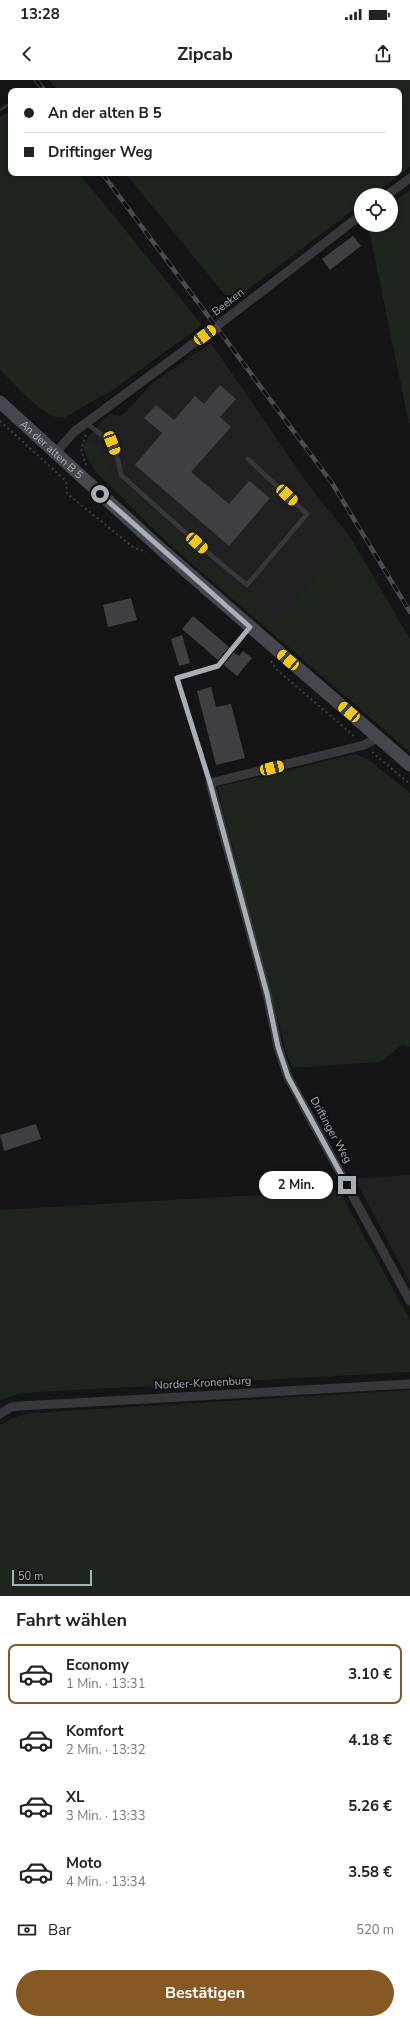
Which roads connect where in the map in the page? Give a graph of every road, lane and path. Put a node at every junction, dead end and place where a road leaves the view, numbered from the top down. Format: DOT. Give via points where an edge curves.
graph roads {
  1 [pos="410,178"];
  2 [pos="396,188"];
  3 [pos="354,220"];
  4 [pos="0,402"];
  5 [pos="0,421"];
  6 [pos="86,423"];
  7 [pos="55,453"];
  8 [pos="248,459"];
  9 [pos="80,475"];
  10 [pos="67,485"];
  11 [pos="151,553"];
  12 [pos="250,627"];
  13 [pos="270,658"];
  14 [pos="378,738"];
  15 [pos="364,745"];
  16 [pos="410,765"];
  17 [pos="210,783"];
  18 [pos="410,784"];
  19 [pos="410,1301"];
  20 [pos="410,1384"];
  21 [pos="0,1414"];
  1 -- 2 [label="street"];
  3 -- 6 [label="street, Beeken"];
  4 -- 7 [label="main road, An der alten B 5"];
  5 -- 10 [label="path" via="66,481"];
  6 -- 7 [label="street, Beeken"];
  6 -- 8 [label="lane" via="112,443 121,475 247,585 307,514"];
  6 -- 9 [label="path" via="87,434 81,449 86,467"];
  7 -- 9 [label="main road, An der alten B 5"];
  9 -- 10 [label="path"];
  9 -- 12 [label="main road, An der alten B 5"];
  10 -- 11 [label="path" via="67,493 71,497 133,547"];
  12 -- 14 [label="main road, An der alten B 5"];
  12 -- 17 [label="lane" via="218,666 177,678"];
  13 -- 15 [label="path" via="276,669"];
  14 -- 15 [label="street"];
  14 -- 16 [label="main road, An der alten B 5"];
  15 -- 17 [label="street"];
  15 -- 18 [label="path"];
  17 -- 19 [label="street, Driftinger Weg" via="288,1077"];
  20 -- 21 [label="street, Norder-Kronenburg" via="20,1406 11,1407"];
}
